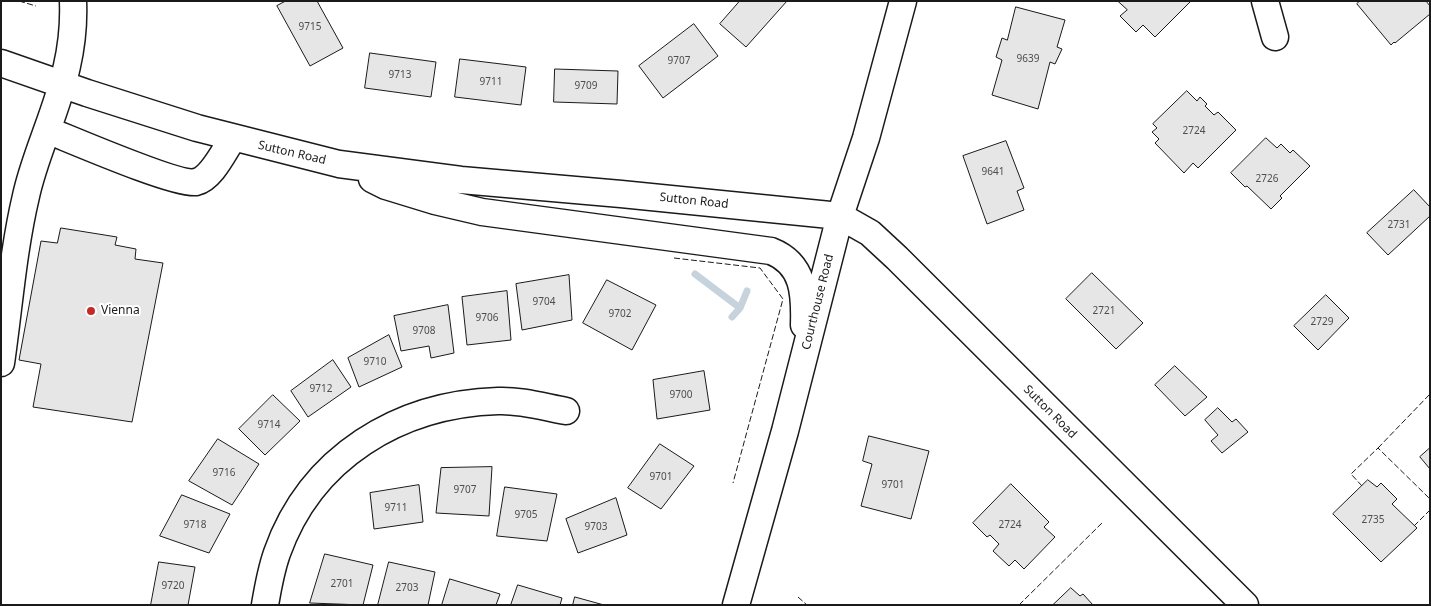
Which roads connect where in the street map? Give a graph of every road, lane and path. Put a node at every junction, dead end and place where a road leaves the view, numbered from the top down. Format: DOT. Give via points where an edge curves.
graph roads {
  1 [pos="72,1"];
  2 [pos="903,1"];
  3 [pos="1265,1"];
  4 [pos="1275,37"];
  5 [pos="1,63"];
  6 [pos="63,85"];
  7 [pos="46,130"];
  8 [pos="233,138"];
  9 [pos="339,164"];
  10 [pos="840,216"];
  11 [pos="803,361"];
  12 [pos="1,363"];
  13 [pos="566,410"];
  14 [pos="265,605"];
  15 [pos="736,605"];
  16 [pos="1245,605"];
  1 -- 6 [label="street" via="74,27"];
  2 -- 10 [label="street, Courthouse Road" via="866,138"];
  3 -- 4 [label="street"];
  5 -- 6 [label="street, Sutton Road"];
  6 -- 7 [label="street"];
  6 -- 8 [label="street, Sutton Road"];
  7 -- 8 [label="street" via="170,178 195,182 208,176"];
  7 -- 12 [label="street" via="26,196"];
  8 -- 9 [label="street, Sutton Road"];
  9 -- 10 [label="street, Sutton Road" via="461,180"];
  9 -- 11 [label="street" via="386,186 482,212 755,248 782,255 798,274 802,288"];
  10 -- 11 [label="street, Courthouse Road"];
  10 -- 16 [label="street, Sutton Road" via="870,233 897,258"];
  11 -- 15 [label="street, Courthouse Road"];
  13 -- 14 [label="street" via="498,401 426,412 376,433 333,466 301,504 278,551"];
}
